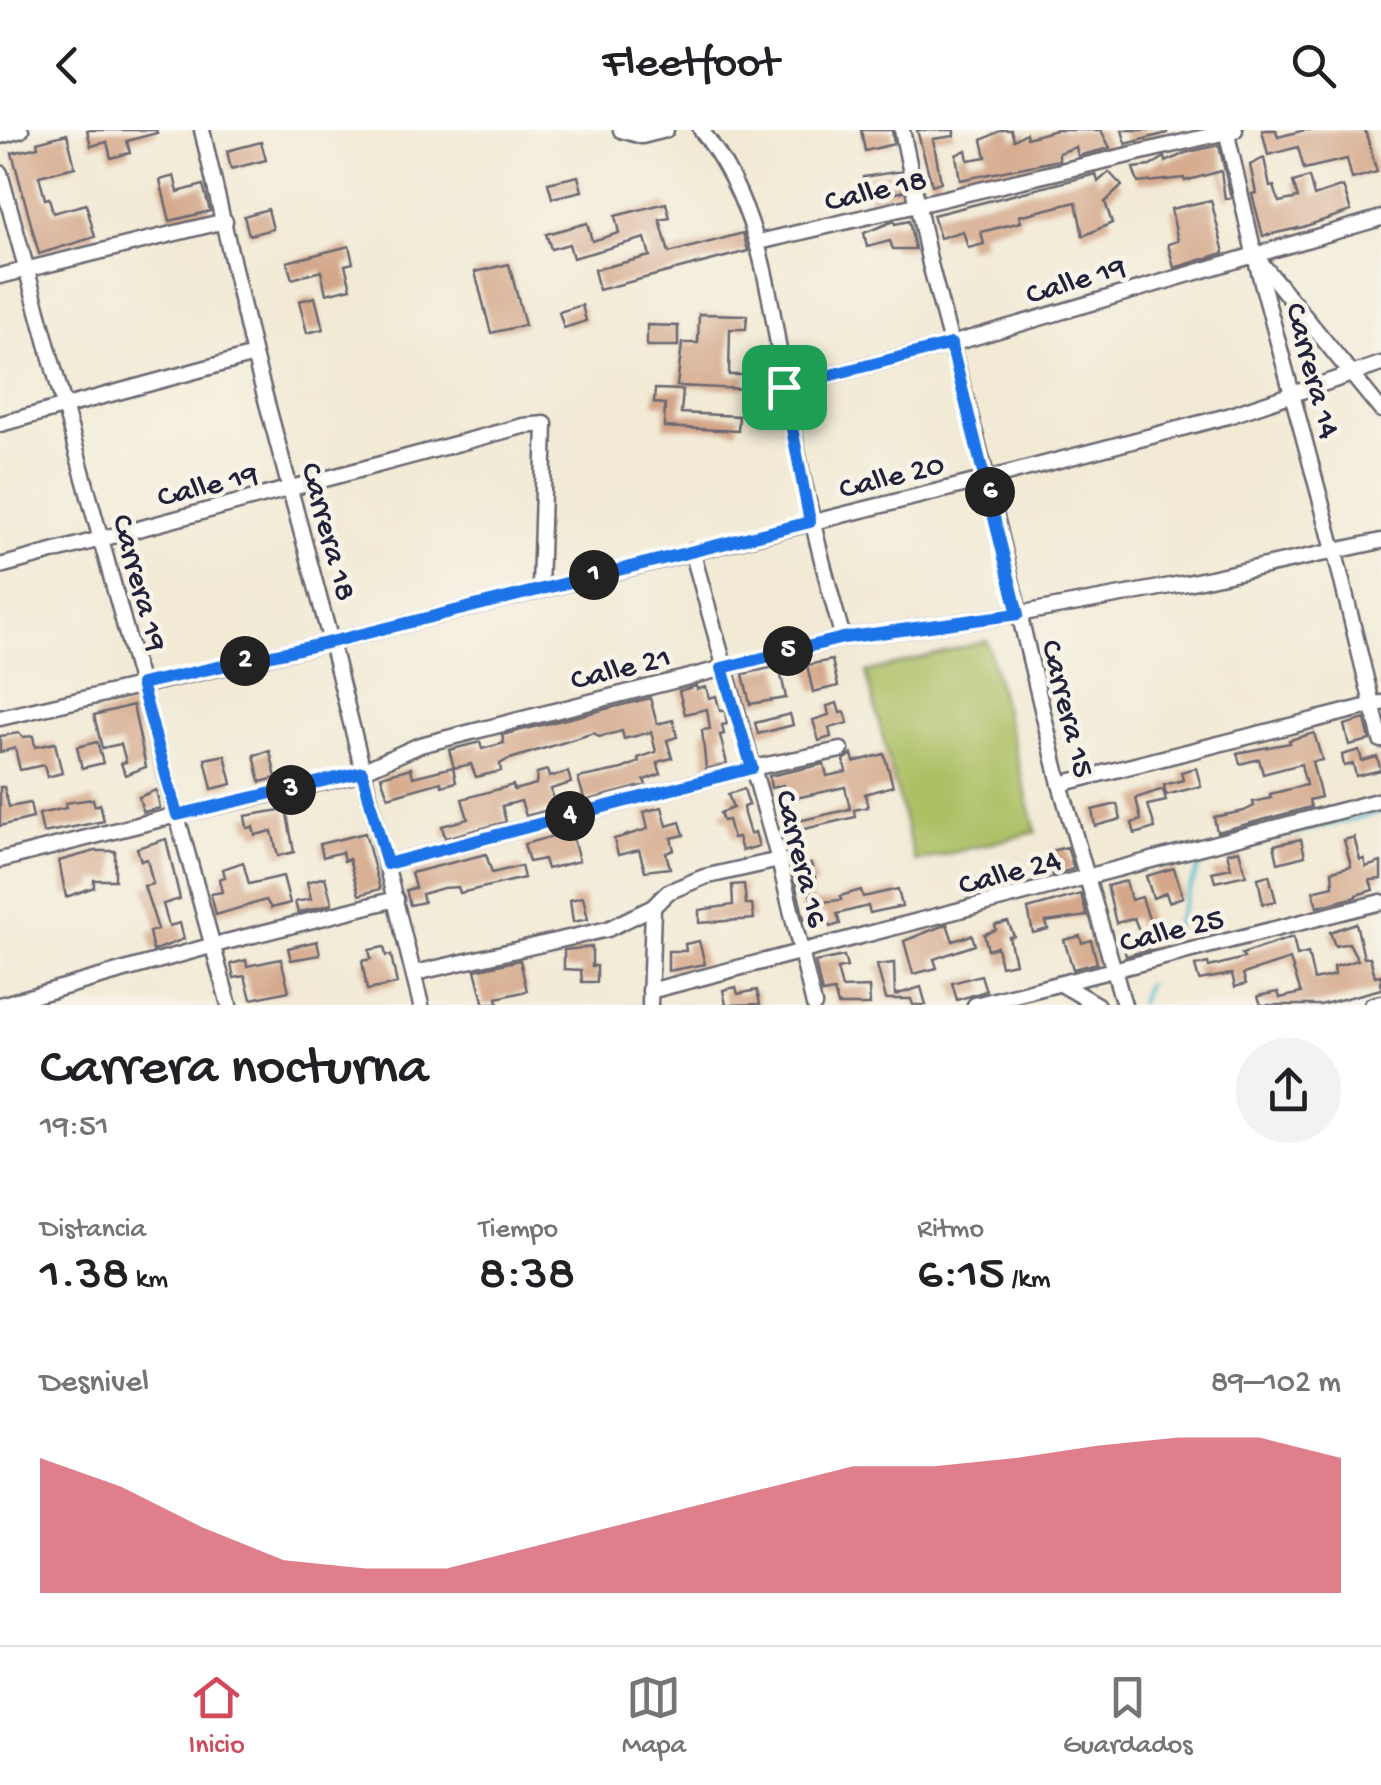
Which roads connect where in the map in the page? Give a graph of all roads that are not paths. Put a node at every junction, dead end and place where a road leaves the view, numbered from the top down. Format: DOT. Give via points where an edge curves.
graph roads {
  1 [pos="21,130"];
  2 [pos="202,130"];
  3 [pos="621,130"];
  4 [pos="666,130"];
  5 [pos="701,130"];
  6 [pos="902,130"];
  7 [pos="1230,131"];
  8 [pos="0,136"];
  9 [pos="0,173"];
  10 [pos="917,207"];
  11 [pos="1381,218"];
  12 [pos="225,222"];
  13 [pos="759,242"];
  14 [pos="1254,253"];
  15 [pos="24,270"];
  16 [pos="0,276"];
  17 [pos="951,344"];
  18 [pos="254,355"];
  19 [pos="1381,364"];
  20 [pos="1350,374"];
  21 [pos="784,387"];
  22 [pos="1294,394"];
  23 [pos="64,408"];
  24 [pos="1381,410"];
  25 [pos="0,424"];
  26 [pos="987,479"];
  27 [pos="292,490"];
  28 [pos="810,522"];
  29 [pos="102,538"];
  30 [pos="1381,541"];
  31 [pos="692,551"];
  32 [pos="1335,552"];
  33 [pos="0,566"];
  34 [pos="540,589"];
  35 [pos="1018,614"];
  36 [pos="843,638"];
  37 [pos="331,642"];
  38 [pos="722,668"];
  39 [pos="141,684"];
  40 [pos="1376,704"];
  41 [pos="0,718"];
  42 [pos="1381,740"];
  43 [pos="840,750"];
  44 [pos="752,768"];
  45 [pos="362,772"];
  46 [pos="1060,784"];
  47 [pos="1381,800"];
  48 [pos="177,815"];
  49 [pos="0,860"];
  50 [pos="779,860"];
  51 [pos="387,864"];
  52 [pos="1089,876"];
  53 [pos="396,899"];
  54 [pos="1381,902"];
  55 [pos="653,906"];
  56 [pos="214,945"];
  57 [pos="800,952"];
  58 [pos="1116,970"];
  59 [pos="415,972"];
  60 [pos="1061,984"];
  61 [pos="650,998"];
  62 [pos="1381,1003"];
  63 [pos="0,1004"];
  64 [pos="229,1005"];
  65 [pos="421,1005"];
  66 [pos="814,1005"];
  67 [pos="975,1005"];
  68 [pos="1097,1005"];
  69 [pos="1124,1005"];
  70 [pos="1372,1005"];
  1 -- 8 [label="street"];
  2 -- 12 [label="street, Carrera 18"];
  3 -- 4 [label="street" via="642,136"];
  5 -- 13 [label="street" via="722,156"];
  6 -- 10 [label="street, Carrera 15"];
  7 -- 10 [label="street, Calle 18"];
  7 -- 14 [label="street, Carrera 14"];
  9 -- 15 [label="street, Carrera 19"];
  10 -- 13 [label="street, Calle 18"];
  10 -- 17 [label="street, Carrera 15"];
  11 -- 14 [label="street, Calle 19"];
  12 -- 15 [label="street"];
  12 -- 18 [label="street, Carrera 18"];
  13 -- 21 [label="street"];
  14 -- 17 [label="street, Calle 19"];
  14 -- 20 [label="street"];
  14 -- 22 [label="street, Carrera 14"];
  15 -- 16 [label="street"];
  15 -- 23 [label="street, Carrera 19"];
  17 -- 21 [label="street, Calle 19"];
  17 -- 26 [label="street, Carrera 15"];
  18 -- 23 [label="street"];
  18 -- 27 [label="street, Carrera 18"];
  19 -- 20 [label="street, Calle 20"];
  20 -- 22 [label="street, Calle 20"];
  20 -- 24 [label="street"];
  21 -- 28 [label="street"];
  22 -- 26 [label="street, Calle 20"];
  22 -- 32 [label="street, Carrera 14"];
  23 -- 25 [label="street"];
  23 -- 29 [label="street, Carrera 19"];
  26 -- 28 [label="street, Calle 20"];
  26 -- 35 [label="street, Carrera 15"];
  27 -- 29 [label="street, Calle 19"];
  27 -- 34 [label="street, Calle 19" via="545,424"];
  27 -- 37 [label="street, Carrera 18"];
  28 -- 31 [label="street, Calle 20"];
  28 -- 36 [label="street"];
  29 -- 33 [label="street, Calle 19"];
  29 -- 39 [label="street, Carrera 19"];
  30 -- 32 [label="street, Calle 21"];
  31 -- 34 [label="street, Calle 20"];
  31 -- 38 [label="street, Carrera 16"];
  32 -- 35 [label="street, Calle 21"];
  32 -- 40 [label="street, Carrera 14"];
  34 -- 37 [label="street, Calle 20"];
  35 -- 36 [label="street, Calle 21"];
  35 -- 46 [label="street, Carrera 15"];
  36 -- 38 [label="street, Calle 21"];
  37 -- 39 [label="street, Calle 20"];
  37 -- 45 [label="street, Carrera 18"];
  38 -- 44 [label="street, Carrera 16"];
  38 -- 45 [label="street, Calle 21" via="420,745"];
  39 -- 41 [label="street, Calle 20"];
  39 -- 48 [label="street, Carrera 19"];
  40 -- 42 [label="street, Carrera 14"];
  40 -- 46 [label="street"];
  43 -- 44 [label="street"];
  44 -- 50 [label="street, Carrera 16"];
  44 -- 51 [label="street"];
  45 -- 48 [label="street, Calle 21"];
  45 -- 51 [label="street, Carrera 18"];
  46 -- 52 [label="street, Carrera 15"];
  47 -- 52 [label="street, Calle 24"];
  48 -- 49 [label="street, Calle 21"];
  48 -- 56 [label="street, Carrera 19"];
  50 -- 55 [label="street" via="704,877"];
  50 -- 57 [label="street, Carrera 16"];
  51 -- 53 [label="street, Carrera 18"];
  52 -- 57 [label="street, Calle 24"];
  52 -- 58 [label="street, Carrera 15"];
  53 -- 56 [label="street"];
  53 -- 59 [label="street, Carrera 18"];
  54 -- 58 [label="street, Calle 25"];
  55 -- 59 [label="street" via="608,930"];
  55 -- 61 [label="street"];
  56 -- 63 [label="street"];
  56 -- 64 [label="street, Carrera 19"];
  57 -- 61 [label="street, Calle 24"];
  57 -- 66 [label="street, Carrera 16"];
  58 -- 60 [label="street, Calle 25"];
  58 -- 69 [label="street, Carrera 15"];
  59 -- 65 [label="street, Carrera 18"];
  60 -- 67 [label="street, Calle 25"];
  60 -- 68 [label="street"];
  62 -- 70 [label="street"];
}
